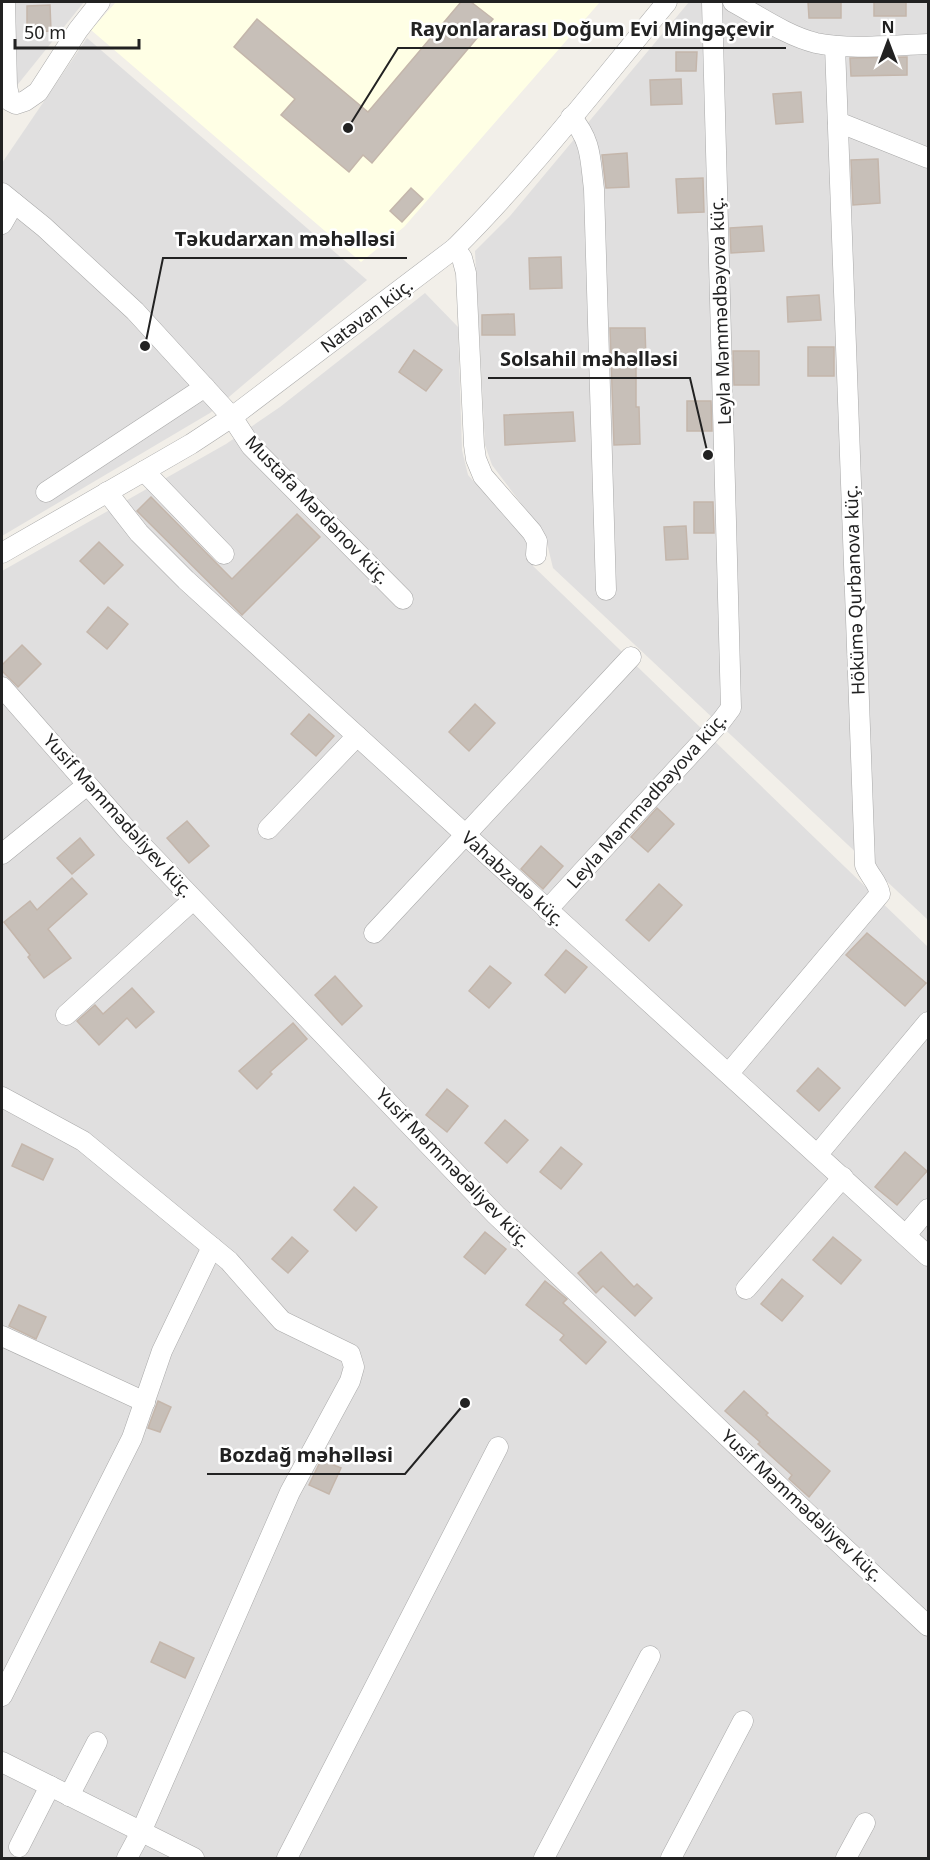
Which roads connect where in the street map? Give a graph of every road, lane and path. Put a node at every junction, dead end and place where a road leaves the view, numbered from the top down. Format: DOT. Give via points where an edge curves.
graph roads {
  1 [pos="6,2"];
  2 [pos="100,2"];
  3 [pos="667,2"];
  4 [pos="712,2"];
  5 [pos="733,2"];
  6 [pos="928,45"];
  7 [pos="835,46"];
  8 [pos="571,117"];
  9 [pos="838,122"];
  10 [pos="928,158"];
  11 [pos="8,198"];
  12 [pos="2,224"];
  13 [pos="455,248"];
  14 [pos="205,387"];
  15 [pos="232,417"];
  16 [pos="144,471"];
  17 [pos="46,492"];
  18 [pos="107,492"];
  19 [pos="2,553"];
  20 [pos="224,554"];
  21 [pos="536,555"];
  22 [pos="606,590"];
  23 [pos="403,599"];
  24 [pos="631,657"];
  25 [pos="2,687"];
  26 [pos="357,736"];
  27 [pos="87,785"];
  28 [pos="268,829"];
  29 [pos="465,835"];
  30 [pos="2,855"];
  31 [pos="193,900"];
  32 [pos="547,910"];
  33 [pos="374,933"];
  34 [pos="66,1014"];
  35 [pos="928,1022"];
  36 [pos="729,1073"];
  37 [pos="2,1097"];
  38 [pos="818,1154"];
  39 [pos="843,1178"];
  40 [pos="928,1209"];
  41 [pos="906,1235"];
  42 [pos="212,1247"];
  43 [pos="928,1256"];
  44 [pos="746,1288"];
  45 [pos="2,1336"];
  46 [pos="145,1402"];
  47 [pos="498,1447"];
  48 [pos="928,1626"];
  49 [pos="651,1656"];
  50 [pos="2,1696"];
  51 [pos="742,1721"];
  52 [pos="97,1742"];
  53 [pos="2,1762"];
  54 [pos="50,1786"];
  55 [pos="69,1796"];
  56 [pos="865,1823"];
  57 [pos="141,1832"];
  58 [pos="19,1847"];
  59 [pos="127,1858"];
  60 [pos="194,1858"];
  61 [pos="287,1858"];
  62 [pos="544,1858"];
  63 [pos="671,1858"];
  64 [pos="846,1858"];
  1 -- 2 [label="street" via="7,86 10,101 16,104 38,92"];
  3 -- 8 [label="street, Natəvan küç."];
  4 -- 32 [label="street, Leyla Məmmədbəyova küç." via="731,708"];
  5 -- 7 [label="street" via="794,35"];
  6 -- 7 [label="street"];
  7 -- 9 [label="street, Hökümə Qurbanova küç."];
  8 -- 13 [label="street, Natəvan küç." via="523,176"];
  8 -- 22 [label="street" via="583,130 589,148 594,189"];
  9 -- 10 [label="street"];
  9 -- 36 [label="street, Hökümə Qurbanova küç." via="865,865 880,894"];
  11 -- 12 [label="street"];
  11 -- 14 [label="street, Mustafa Mərdənov küç." via="135,311"];
  13 -- 15 [label="street, Natəvan küç."];
  13 -- 21 [label="street" via="466,273 476,459 483,476 532,532 537,541"];
  14 -- 15 [label="street, Mustafa Mərdənov küç."];
  14 -- 17 [label="street"];
  15 -- 16 [label="street, Natəvan küç."];
  15 -- 23 [label="street, Mustafa Mərdənov küç." via="251,446"];
  16 -- 18 [label="street, Natəvan küç."];
  16 -- 20 [label="street"];
  18 -- 19 [label="street, Natəvan küç."];
  18 -- 26 [label="street, Vahabzadə küç." via="139,533 186,580"];
  24 -- 29 [label="street"];
  25 -- 27 [label="street, Yusif Məmmədəliyev küç."];
  26 -- 28 [label="street"];
  26 -- 29 [label="street, Vahabzadə küç."];
  27 -- 30 [label="street"];
  27 -- 31 [label="street, Yusif Məmmədəliyev küç."];
  29 -- 32 [label="street, Vahabzadə küç."];
  29 -- 33 [label="street"];
  31 -- 34 [label="street"];
  31 -- 48 [label="street, Yusif Məmmədəliyev küç." via="496,1215"];
  32 -- 36 [label="street, Vahabzadə küç."];
  35 -- 38 [label="street"];
  36 -- 38 [label="street, Vahabzadə küç."];
  37 -- 42 [label="street" via="83,1141"];
  38 -- 39 [label="street, Vahabzadə küç."];
  39 -- 41 [label="street, Vahabzadə küç."];
  39 -- 44 [label="street"];
  40 -- 41 [label="street"];
  41 -- 43 [label="street, Vahabzadə küç."];
  42 -- 46 [label="street" via="162,1351"];
  42 -- 57 [label="street" via="282,1321 351,1354 354,1367 351,1381 290,1492"];
  45 -- 46 [label="street"];
  46 -- 50 [label="street" via="132,1438"];
  47 -- 61 [label="street"];
  49 -- 62 [label="street"];
  51 -- 63 [label="street"];
  52 -- 55 [label="street"];
  53 -- 54 [label="street"];
  54 -- 55 [label="street"];
  54 -- 58 [label="street"];
  55 -- 57 [label="street"];
  56 -- 64 [label="street"];
  57 -- 59 [label="street"];
  57 -- 60 [label="street"];
}
